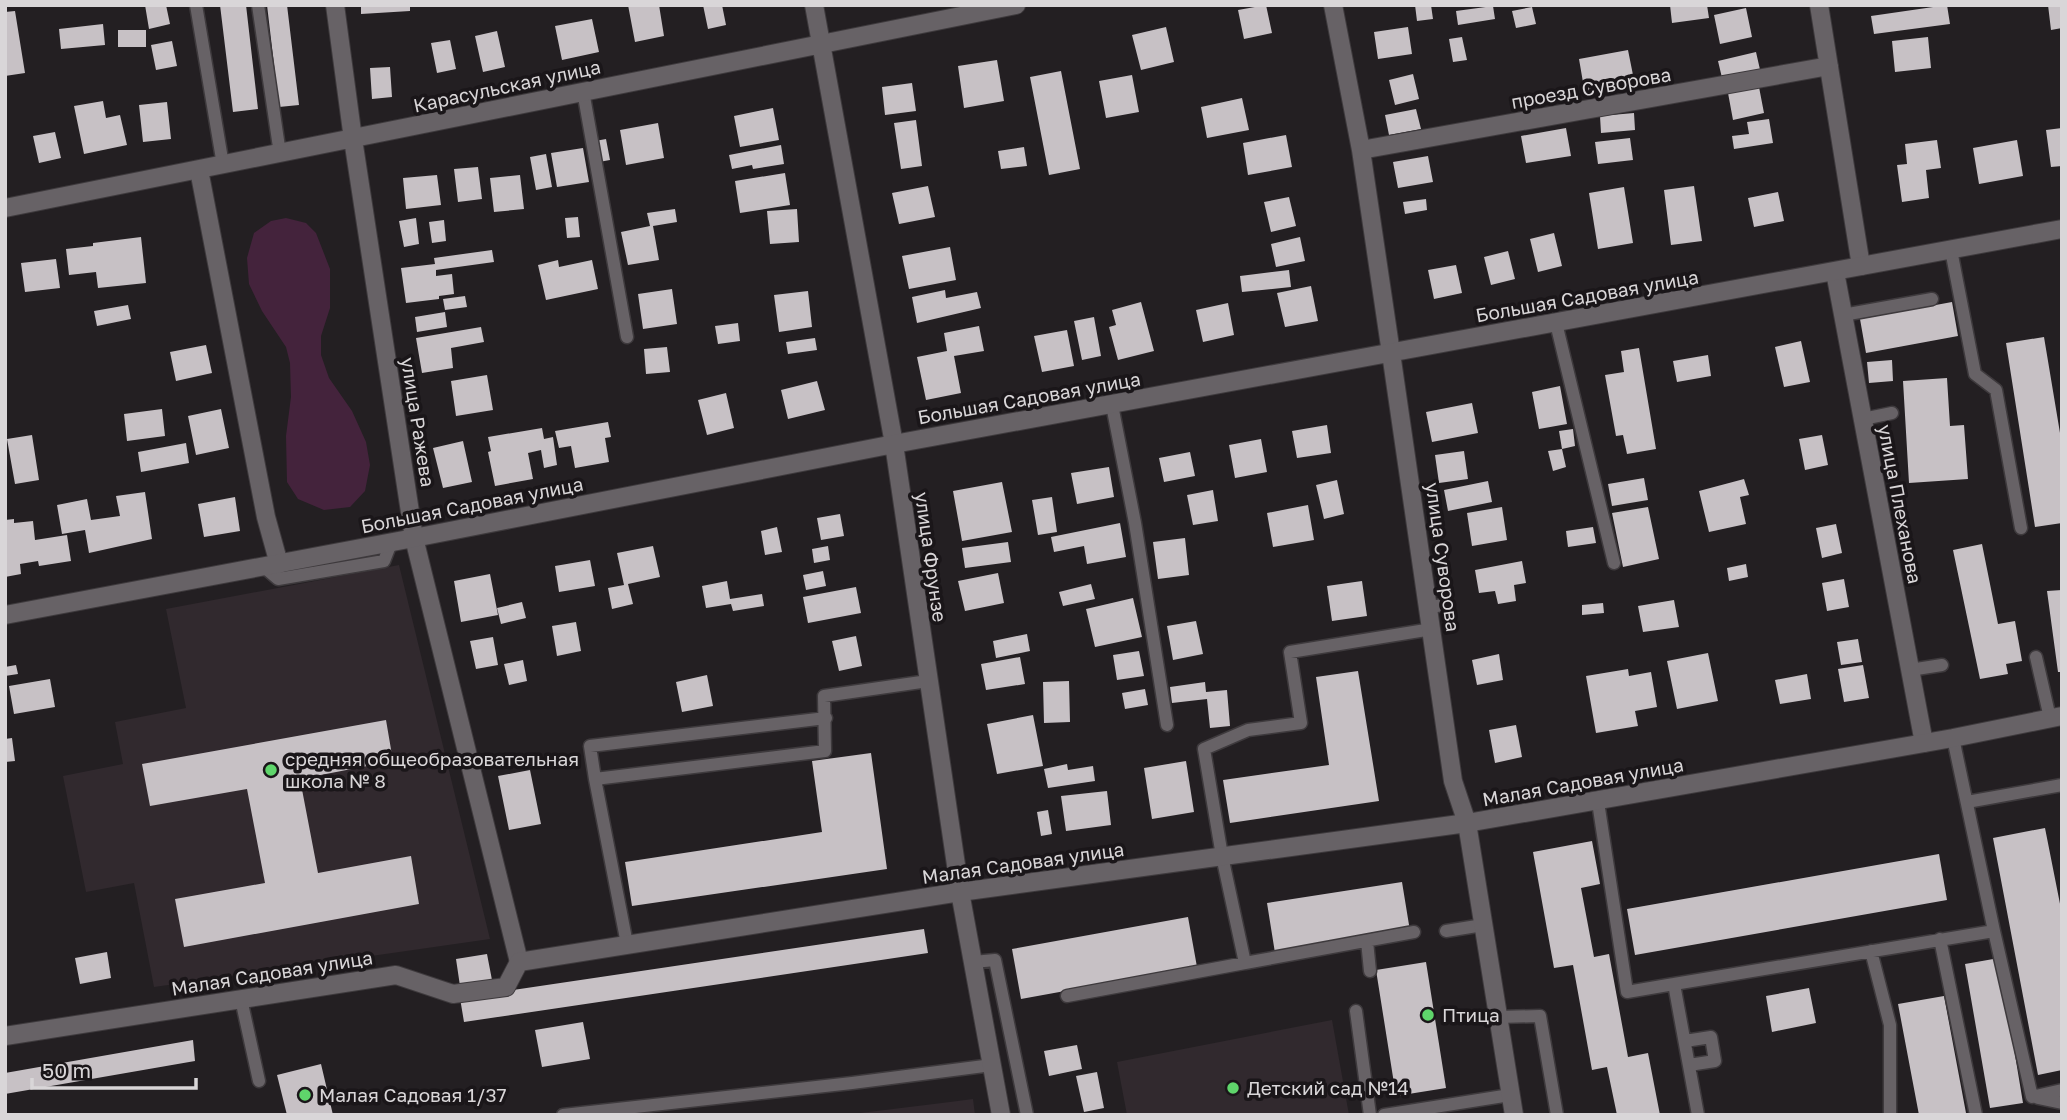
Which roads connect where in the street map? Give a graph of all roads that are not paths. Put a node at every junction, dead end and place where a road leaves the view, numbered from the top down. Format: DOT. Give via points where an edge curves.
graph roads {
  1 [pos="196,5"];
  2 [pos="258,5"];
  3 [pos="335,5"];
  4 [pos="814,5"];
  5 [pos="1016,5"];
  6 [pos="1333,5"];
  7 [pos="1819,5"];
  8 [pos="821,45"];
  9 [pos="1829,66"];
  10 [pos="583,91"];
  11 [pos="353,139"];
  12 [pos="1361,150"];
  13 [pos="280,154"];
  14 [pos="223,165"];
  15 [pos="199,170"];
  16 [pos="5,208"];
  17 [pos="2062,229"];
  18 [pos="1951,250"];
  19 [pos="1861,266"];
  20 [pos="1835,272"];
  21 [pos="1932,299"];
  22 [pos="1843,315"];
  23 [pos="1556,323"];
  24 [pos="627,337"];
  25 [pos="1391,353"];
  26 [pos="1112,405"];
  27 [pos="1892,414"];
  28 [pos="1863,419"];
  29 [pos="894,444"];
  30 [pos="2021,528"];
  31 [pos="414,538"];
  32 [pos="1614,563"];
  33 [pos="272,565"];
  34 [pos="5,615"];
  35 [pos="1432,629"];
  36 [pos="2036,657"];
  37 [pos="1942,664"];
  38 [pos="1910,670"];
  39 [pos="928,681"];
  40 [pos="2056,717"];
  41 [pos="826,718"];
  42 [pos="1167,725"];
  43 [pos="1953,738"];
  44 [pos="1924,743"];
  45 [pos="595,779"];
  46 [pos="2062,785"];
  47 [pos="1598,802"];
  48 [pos="1967,802"];
  49 [pos="1466,823"];
  50 [pos="1222,856"];
  51 [pos="960,892"];
  52 [pos="1483,925"];
  53 [pos="1994,930"];
  54 [pos="1447,931"];
  55 [pos="1414,932"];
  56 [pos="1940,939"];
  57 [pos="1367,941"];
  58 [pos="627,944"];
  59 [pos="1871,951"];
  60 [pos="519,962"];
  61 [pos="973,962"];
  62 [pos="1245,963"];
  63 [pos="1370,971"];
  64 [pos="1674,984"];
  65 [pos="1067,996"];
  66 [pos="241,999"];
  67 [pos="1003,999"];
  68 [pos="981,1004"];
  69 [pos="1356,1011"];
  70 [pos="1498,1017"];
  71 [pos="5,1035"];
  72 [pos="1685,1041"];
  73 [pos="992,1065"];
  74 [pos="1689,1065"];
  75 [pos="259,1081"];
  76 [pos="2062,1090"];
  77 [pos="1510,1095"];
  78 [pos="2032,1097"];
  79 [pos="2062,1103"];
  80 [pos="562,1115"];
  81 [pos="1001,1115"];
  82 [pos="1027,1115"];
  83 [pos="1370,1115"];
  84 [pos="1384,1115"];
  85 [pos="1514,1115"];
  86 [pos="1557,1115"];
  87 [pos="1698,1115"];
  88 [pos="1890,1115"];
  89 [pos="1976,1115"];
  1 -- 14 [label="lane"];
  2 -- 13 [label="lane"];
  3 -- 11 [label="street, улица Ражева"];
  4 -- 8 [label="street, улица Фрунзе"];
  5 -- 8 [label="street, Карасульская улица"];
  6 -- 12 [label="street, улица Суворова"];
  7 -- 9 [label="street"];
  8 -- 10 [label="street, Карасульская улица"];
  8 -- 29 [label="street, улица Фрунзе"];
  9 -- 12 [label="street, проезд Суворова"];
  9 -- 19 [label="street"];
  10 -- 11 [label="street, Карасульская улица"];
  10 -- 24 [label="lane"];
  11 -- 13 [label="street, Карасульская улица"];
  11 -- 31 [label="street, улица Ражева"];
  12 -- 25 [label="street, улица Суворова"];
  13 -- 14 [label="street, Карасульская улица"];
  14 -- 15 [label="street, Карасульская улица"];
  15 -- 16 [label="street, Карасульская улица"];
  15 -- 33 [label="street"];
  17 -- 18 [label="street, Большая Садовая улица"];
  18 -- 19 [label="street, Большая Садовая улица"];
  18 -- 30 [label="lane" via="1975,374 1996,390"];
  19 -- 20 [label="street, Большая Садовая улица"];
  20 -- 22 [label="street, улица Плеханова"];
  20 -- 23 [label="street, Большая Садовая улица"];
  21 -- 22 [label="lane"];
  22 -- 28 [label="street, улица Плеханова"];
  23 -- 25 [label="street, Большая Садовая улица"];
  23 -- 32 [label="lane"];
  25 -- 26 [label="street, Большая Садовая улица"];
  25 -- 35 [label="street, улица Суворова" via="1437,606"];
  26 -- 29 [label="street, Большая Садовая улица"];
  26 -- 42 [label="lane"];
  27 -- 28 [label="lane"];
  28 -- 38 [label="street, улица Плеханова"];
  29 -- 31 [label="street, Большая Садовая улица"];
  29 -- 39 [label="street, улица Фрунзе"];
  31 -- 33 [label="street, Большая Садовая улица"];
  31 -- 60 [label="street, улица Ражева"];
  33 -- 34 [label="street, Большая Садовая улица"];
  35 -- 49 [label="street, улица Суворова" via="1453,780"];
  35 -- 50 [label="lane" via="1290,652 1301,723 1248,730 1204,749"];
  36 -- 40 [label="lane"];
  37 -- 38 [label="lane"];
  38 -- 44 [label="street, улица Плеханова"];
  39 -- 41 [label="lane" via="824,696"];
  39 -- 51 [label="street, улица Фрунзе"];
  40 -- 43 [label="street, Малая Садовая улица"];
  41 -- 45 [label="lane" via="825,751"];
  41 -- 45 [label="lane" via="590,746"];
  43 -- 44 [label="street, Малая Садовая улица"];
  43 -- 48 [label="lane"];
  44 -- 47 [label="street, Малая Садовая улица"];
  45 -- 58 [label="lane"];
  46 -- 48 [label="lane"];
  47 -- 49 [label="street, Малая Садовая улица"];
  47 -- 64 [label="lane" via="1627,992"];
  48 -- 53 [label="lane"];
  49 -- 50 [label="street, Малая Садовая улица"];
  49 -- 52 [label="street, улица Суворова"];
  50 -- 51 [label="street, Малая Садовая улица"];
  50 -- 62 [label="lane"];
  51 -- 58 [label="street, Малая Садовая улица"];
  51 -- 61 [label="street, улица Фрунзе"];
  52 -- 54 [label="lane"];
  52 -- 70 [label="street, улица Суворова"];
  53 -- 56 [label="lane"];
  53 -- 78 [label="lane"];
  55 -- 57 [label="lane"];
  56 -- 59 [label="lane"];
  56 -- 89 [label="lane"];
  57 -- 62 [label="lane"];
  57 -- 63 [label="lane"];
  58 -- 60 [label="street, Малая Садовая улица"];
  59 -- 64 [label="lane"];
  59 -- 88 [label="lane" via="1890,1025"];
  60 -- 66 [label="street, Малая Садовая улица" via="506,987 453,994 396,975"];
  61 -- 67 [label="lane" via="995,960"];
  61 -- 68 [label="street, улица Фрунзе"];
  62 -- 65 [label="lane"];
  64 -- 72 [label="lane"];
  66 -- 71 [label="street, Малая Садовая улица"];
  66 -- 75 [label="lane"];
  67 -- 68 [label="lane"];
  67 -- 82 [label="lane"];
  68 -- 73 [label="street, улица Фрунзе"];
  69 -- 83 [label="lane"];
  70 -- 77 [label="street, улица Суворова"];
  70 -- 86 [label="lane" via="1540,1016"];
  72 -- 74 [label="lane"];
  72 -- 74 [label="lane" via="1712,1037 1715,1061"];
  73 -- 80 [label="lane"];
  73 -- 81 [label="street, улица Фрунзе"];
  74 -- 87 [label="lane"];
  76 -- 78 [label="lane"];
  77 -- 84 [label="lane"];
  77 -- 85 [label="street, улица Суворова"];
  78 -- 79 [label="lane"];
}
